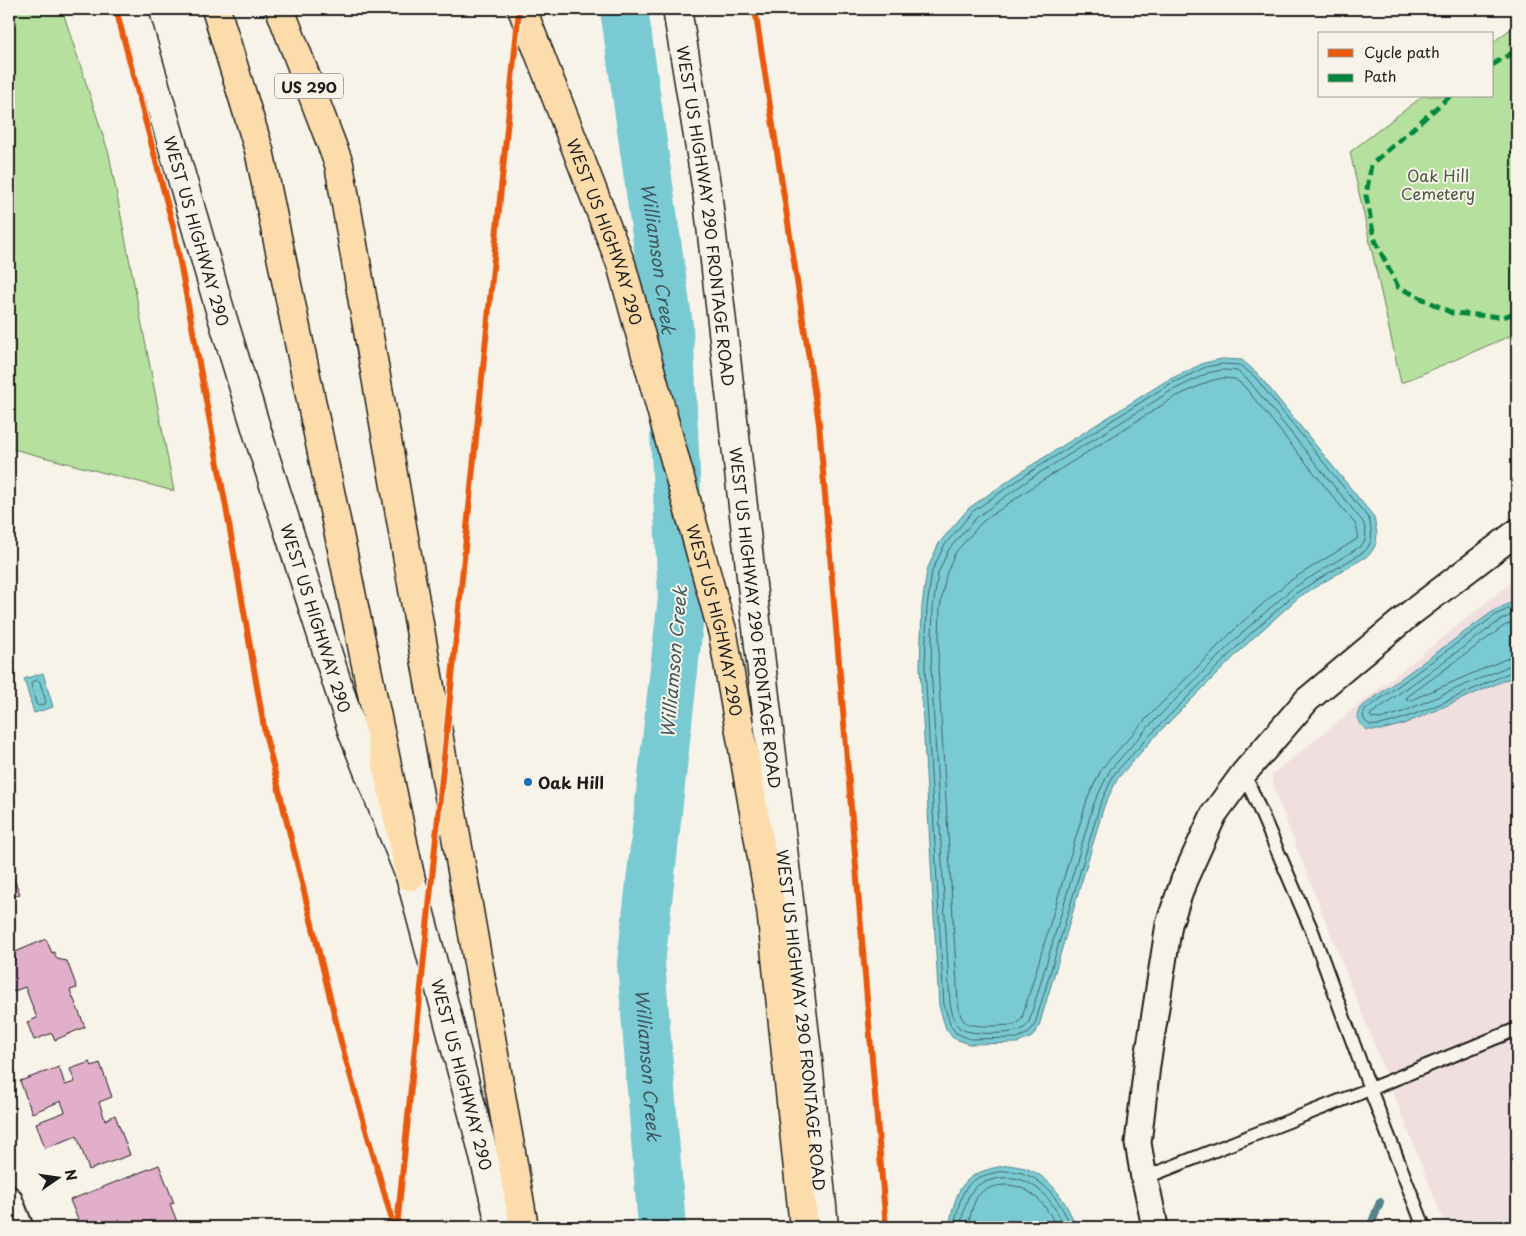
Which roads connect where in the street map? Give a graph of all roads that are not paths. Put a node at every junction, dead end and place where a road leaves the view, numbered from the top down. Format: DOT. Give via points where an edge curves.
graph roads {
  1 [pos="133,9"];
  2 [pos="216,9"];
  3 [pos="280,9"];
  4 [pos="522,9"];
  5 [pos="677,9"];
  6 [pos="1517,532"];
  7 [pos="1244,772"];
  8 [pos="410,876"];
  9 [pos="1517,1029"];
  10 [pos="1370,1089"];
  11 [pos="1144,1178"];
  12 [pos="9,1199"];
  13 [pos="20,1227"];
  14 [pos="501,1227"];
  15 [pos="524,1227"];
  16 [pos="804,1227"];
  17 [pos="824,1227"];
  18 [pos="1154,1227"];
  19 [pos="1424,1227"];
  1 -- 8 [label="main road, WEST US HIGHWAY 290" via="220,310 353,733"];
  2 -- 8 [label="highway" via="259,150"];
  3 -- 15 [label="highway, WEST US HIGHWAY 290 / US 290" via="339,164"];
  4 -- 16 [label="highway, WEST US HIGHWAY 290" via="621,264 723,634 771,909"];
  5 -- 17 [label="main road, WEST US HIGHWAY 290 FRONTAGE ROAD" via="707,191 808,1061"];
  6 -- 7 [label="street" via="1411,613 1307,700"];
  7 -- 10 [label="lane" via="1312,931"];
  7 -- 11 [label="street" via="1214,814 1184,880 1169,924 1138,1143"];
  8 -- 14 [label="main road, WEST US HIGHWAY 290"];
  9 -- 10 [label="lane"];
  10 -- 11 [label="lane"];
  10 -- 19 [label="lane"];
  11 -- 18 [label="street"];
  12 -- 13 [label="street"];
}
